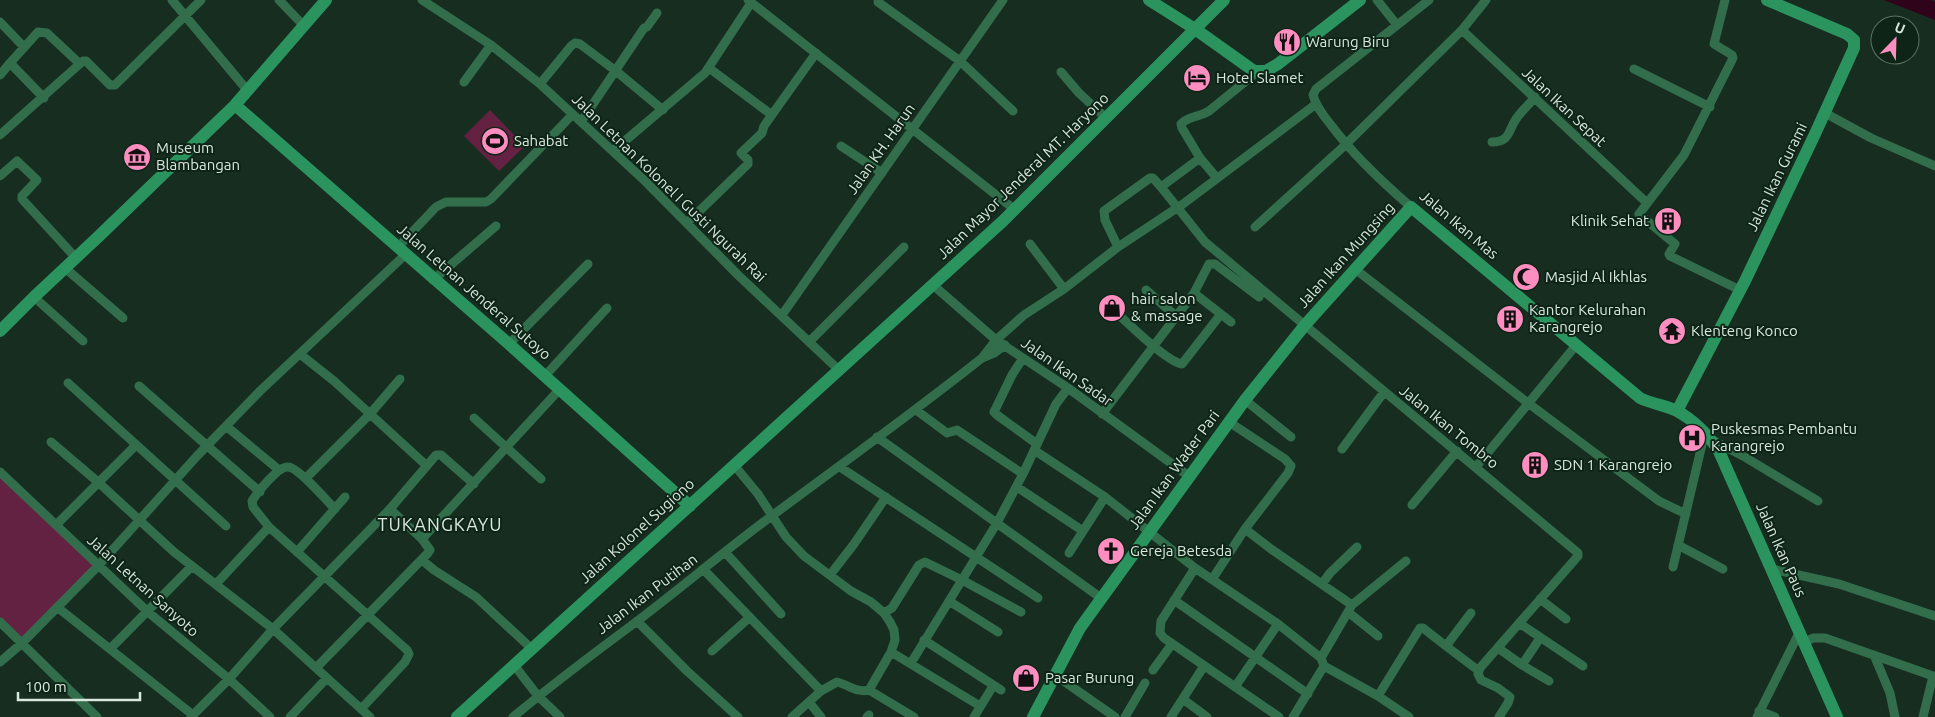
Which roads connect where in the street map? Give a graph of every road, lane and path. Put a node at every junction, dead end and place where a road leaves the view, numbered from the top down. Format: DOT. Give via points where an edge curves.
graph roads {
  1 [pos="172,0"];
  2 [pos="200,0"];
  3 [pos="279,0"];
  4 [pos="326,0"];
  5 [pos="422,0"];
  6 [pos="1002,0"];
  7 [pos="1149,0"];
  8 [pos="1224,0"];
  9 [pos="1360,0"];
  10 [pos="1377,0"];
  11 [pos="1429,0"];
  12 [pos="1486,0"];
  13 [pos="1725,0"];
  14 [pos="1767,0"];
  15 [pos="750,1"];
  16 [pos="878,2"];
  17 [pos="657,13"];
  18 [pos="184,16"];
  19 [pos="0,22"];
  20 [pos="1397,25"];
  21 [pos="304,26"];
  22 [pos="1195,29"];
  23 [pos="1462,30"];
  24 [pos="490,45"];
  25 [pos="24,47"];
  26 [pos="816,53"];
  27 [pos="960,61"];
  28 [pos="10,63"];
  29 [pos="80,64"];
  30 [pos="709,68"];
  31 [pos="1634,69"];
  32 [pos="616,71"];
  33 [pos="1061,72"];
  34 [pos="1258,72"];
  35 [pos="0,75"];
  36 [pos="464,82"];
  37 [pos="540,84"];
  38 [pos="248,90"];
  39 [pos="44,98"];
  40 [pos="1535,98"];
  41 [pos="1316,104"];
  42 [pos="234,105"];
  43 [pos="1710,106"];
  44 [pos="663,110"];
  45 [pos="1013,111"];
  46 [pos="1825,113"];
  47 [pos="572,114"];
  48 [pos="772,115"];
  49 [pos="1106,118"];
  50 [pos="581,122"];
  51 [pos="2,129"];
  52 [pos="912,130"];
  53 [pos="1492,142"];
  54 [pos="1346,144"];
  55 [pos="841,146"];
  56 [pos="613,151"];
  57 [pos="1200,158"];
  58 [pos="1935,166"];
  59 [pos="882,173"];
  60 [pos="0,176"];
  61 [pos="1216,177"];
  62 [pos="1160,187"];
  63 [pos="1647,203"];
  64 [pos="1411,207"];
  65 [pos="1177,208"];
  66 [pos="1014,209"];
  67 [pos="687,223"];
  68 [pos="496,226"];
  69 [pos="1255,227"];
  70 [pos="1030,244"];
  71 [pos="904,247"];
  72 [pos="1118,247"];
  73 [pos="402,250"];
  74 [pos="76,257"];
  75 [pos="588,264"];
  76 [pos="64,268"];
  77 [pos="1355,270"];
  78 [pos="434,280"];
  79 [pos="933,285"];
  80 [pos="1064,289"];
  81 [pos="1146,290"];
  82 [pos="1740,290"];
  83 [pos="1194,293"];
  84 [pos="34,296"];
  85 [pos="1259,297"];
  86 [pos="1108,305"];
  87 [pos="607,308"];
  88 [pos="782,314"];
  89 [pos="1221,314"];
  90 [pos="1177,317"];
  91 [pos="123,318"];
  92 [pos="1231,322"];
  93 [pos="1305,325"];
  94 [pos="0,331"];
  95 [pos="996,340"];
  96 [pos="83,341"];
  97 [pos="810,341"];
  98 [pos="509,344"];
  99 [pos="1577,344"];
  100 [pos="1005,345"];
  101 [pos="1154,346"];
  102 [pos="300,354"];
  103 [pos="982,358"];
  104 [pos="1023,358"];
  105 [pos="840,371"];
  106 [pos="544,376"];
  107 [pos="400,379"];
  108 [pos="68,383"];
  109 [pos="139,386"];
  110 [pos="1068,388"];
  111 [pos="559,390"];
  112 [pos="1384,392"];
  113 [pos="1245,400"];
  114 [pos="1528,403"];
  115 [pos="916,410"];
  116 [pos="1677,411"];
  117 [pos="370,414"];
  118 [pos="1102,414"];
  119 [pos="474,418"];
  120 [pos="1229,422"];
  121 [pos="226,426"];
  122 [pos="1708,436"];
  123 [pos="877,437"];
  124 [pos="1291,437"];
  125 [pos="51,442"];
  126 [pos="136,445"];
  127 [pos="208,445"];
  128 [pos="1036,447"];
  129 [pos="507,448"];
  130 [pos="1342,449"];
  131 [pos="1457,451"];
  132 [pos="734,465"];
  133 [pos="427,466"];
  134 [pos="840,466"];
  135 [pos="1476,467"];
  136 [pos="279,470"];
  137 [pos="0,472"];
  138 [pos="1023,474"];
  139 [pos="1190,477"];
  140 [pos="306,478"];
  141 [pos="540,479"];
  142 [pos="175,480"];
  143 [pos="98,482"];
  144 [pos="474,484"];
  145 [pos="1017,487"];
  146 [pos="260,492"];
  147 [pos="345,497"];
  148 [pos="886,497"];
  149 [pos="1105,497"];
  150 [pos="1818,500"];
  151 [pos="690,506"];
  152 [pos="1412,506"];
  153 [pos="335,509"];
  154 [pos="390,509"];
  155 [pos="1686,514"];
  156 [pos="773,515"];
  157 [pos="141,520"];
  158 [pos="997,524"];
  159 [pos="56,525"];
  160 [pos="226,526"];
  161 [pos="269,527"];
  162 [pos="1245,529"];
  163 [pos="1083,531"];
  164 [pos="1149,532"];
  165 [pos="422,539"];
  166 [pos="1678,545"];
  167 [pos="1357,547"];
  168 [pos="297,552"];
  169 [pos="726,552"];
  170 [pos="1069,553"];
  171 [pos="976,556"];
  172 [pos="422,560"];
  173 [pos="1406,561"];
  174 [pos="98,565"];
  175 [pos="192,566"];
  176 [pos="1673,567"];
  177 [pos="1195,568"];
  178 [pos="703,569"];
  179 [pos="1723,569"];
  180 [pos="1772,569"];
  181 [pos="830,575"];
  182 [pos="324,576"];
  183 [pos="1213,578"];
  184 [pos="962,580"];
  185 [pos="216,584"];
  186 [pos="1322,584"];
  187 [pos="1038,598"];
  188 [pos="1101,598"];
  189 [pos="1540,599"];
  190 [pos="1174,600"];
  191 [pos="948,601"];
  192 [pos="58,607"];
  193 [pos="1350,609"];
  194 [pos="148,612"];
  195 [pos="1022,612"];
  196 [pos="884,613"];
  197 [pos="1471,613"];
  198 [pos="367,614"];
  199 [pos="781,614"];
  200 [pos="1935,616"];
  201 [pos="750,617"];
  202 [pos="1566,619"];
  203 [pos="637,621"];
  204 [pos="0,622"];
  205 [pos="1278,624"];
  206 [pos="1519,624"];
  207 [pos="273,629"];
  208 [pos="998,632"];
  209 [pos="1378,636"];
  210 [pos="1802,636"];
  211 [pos="1540,638"];
  212 [pos="924,640"];
  213 [pos="21,644"];
  214 [pos="1172,644"];
  215 [pos="1446,646"];
  216 [pos="111,648"];
  217 [pos="1498,648"];
  218 [pos="532,649"];
  219 [pos="712,651"];
  220 [pos="891,652"];
  221 [pos="1874,655"];
  222 [pos="1255,658"];
  223 [pos="0,662"];
  224 [pos="1323,662"];
  225 [pos="911,664"];
  226 [pos="514,665"];
  227 [pos="1522,665"];
  228 [pos="1204,666"];
  229 [pos="1582,666"];
  230 [pos="316,668"];
  231 [pos="1153,670"];
  232 [pos="1479,671"];
  233 [pos="1934,673"];
  234 [pos="1054,676"];
  235 [pos="326,678"];
  236 [pos="230,679"];
  237 [pos="1549,681"];
  238 [pos="1145,683"];
  239 [pos="1235,687"];
  240 [pos="869,690"];
  241 [pos="821,691"];
  242 [pos="1308,694"];
  243 [pos="538,696"];
  244 [pos="1378,696"];
  245 [pos="1183,699"];
  246 [pos="809,702"];
  247 [pos="980,706"];
  248 [pos="361,709"];
  249 [pos="1758,714"];
  250 [pos="192,716"];
  251 [pos="1297,716"];
  252 [pos="1501,716"];
  253 [pos="97,717"];
  254 [pos="270,717"];
  255 [pos="290,717"];
  256 [pos="370,717"];
  257 [pos="457,717"];
  258 [pos="513,717"];
  259 [pos="560,717"];
  260 [pos="738,717"];
  261 [pos="792,717"];
  262 [pos="821,717"];
  263 [pos="914,717"];
  264 [pos="974,717"];
  265 [pos="1033,717"];
  266 [pos="1116,717"];
  267 [pos="1125,717"];
  268 [pos="1171,717"];
  269 [pos="1207,717"];
  270 [pos="1279,717"];
  271 [pos="1409,717"];
  272 [pos="1775,717"];
  273 [pos="1838,717"];
  274 [pos="1895,717"];
  275 [pos="1923,717"];
  1 -- 18 [label="street"];
  2 -- 18 [label="street"];
  3 -- 21 [label="street"];
  4 -- 21 [label="main road"];
  5 -- 24 [label="street, Jalan Letnan Kolonel I Gusti Ngurah Rai"];
  6 -- 27 [label="street, Jalan KH. Harun"];
  7 -- 22 [label="main road"];
  8 -- 22 [label="main road, Jalan Mayor Jenderal MT. Haryono"];
  9 -- 34 [label="main road" via="1278,64"];
  10 -- 20 [label="street"];
  11 -- 20 [label="street"];
  12 -- 23 [label="street"];
  13 -- 43 [label="street" via="1714,44 1733,56"];
  14 -- 46 [label="main road, Jalan Ikan Gurami" via="1848,34 1854,40 1854,48"];
  15 -- 26 [label="street"];
  15 -- 30 [label="street"];
  16 -- 27 [label="street"];
  17 -- 32 [label="street"];
  18 -- 29 [label="street" via="115,85 110,85 86,62"];
  18 -- 38 [label="street"];
  19 -- 25 [label="street"];
  20 -- 41 [label="street" via="1316,88 1313,95"];
  21 -- 38 [label="main road"];
  22 -- 34 [label="main road"];
  22 -- 49 [label="main road, Jalan Mayor Jenderal MT. Haryono"];
  23 -- 40 [label="street, Jalan Ikan Sepat"];
  23 -- 54 [label="street"];
  24 -- 36 [label="street"];
  24 -- 37 [label="street, Jalan Letnan Kolonel I Gusti Ngurah Rai"];
  25 -- 28 [label="street"];
  25 -- 29 [label="street" via="38,32 47,33"];
  26 -- 48 [label="street"];
  26 -- 52 [label="street"];
  27 -- 45 [label="street"];
  27 -- 52 [label="street, Jalan KH. Harun"];
  28 -- 35 [label="street"];
  28 -- 39 [label="street"];
  29 -- 39 [label="street"];
  30 -- 44 [label="street"];
  30 -- 48 [label="street"];
  31 -- 43 [label="street"];
  32 -- 37 [label="street" via="575,43"];
  32 -- 44 [label="street"];
  32 -- 50 [label="street"];
  33 -- 49 [label="street"];
  34 -- 57 [label="street" via="1209,111 1182,122 1182,128"];
  37 -- 47 [label="street, Jalan Letnan Kolonel I Gusti Ngurah Rai"];
  38 -- 42 [label="main road"];
  39 -- 51 [label="street"];
  40 -- 53 [label="street" via="1516,119 1507,137 1501,142"];
  40 -- 63 [label="street, Jalan Ikan Sepat"];
  41 -- 54 [label="street, Jalan Ikan Mas"];
  41 -- 61 [label="street"];
  42 -- 73 [label="main road, Jalan Letnan Jenderal Sutoyo"];
  42 -- 74 [label="main road"];
  43 -- 63 [label="street" via="1682,158"];
  44 -- 56 [label="street"];
  46 -- 58 [label="street" via="1871,138"];
  46 -- 82 [label="main road, Jalan Ikan Gurami"];
  47 -- 50 [label="street, Jalan Letnan Kolonel I Gusti Ngurah Rai"];
  47 -- 73 [label="street" via="491,199 486,202 446,202 436,207"];
  48 -- 67 [label="street" via="761,134 741,153 748,164"];
  49 -- 66 [label="main road, Jalan Mayor Jenderal MT. Haryono"];
  50 -- 56 [label="street, Jalan Letnan Kolonel I Gusti Ngurah Rai"];
  52 -- 59 [label="street, Jalan KH. Harun"];
  52 -- 66 [label="street"];
  54 -- 64 [label="street, Jalan Ikan Mas" via="1370,171"];
  54 -- 69 [label="street"];
  55 -- 59 [label="street"];
  56 -- 67 [label="street, Jalan Letnan Kolonel I Gusti Ngurah Rai"];
  57 -- 61 [label="street"];
  57 -- 62 [label="street"];
  59 -- 88 [label="street, Jalan KH. Harun"];
  60 -- 74 [label="street" via="17,161 37,180 22,199"];
  61 -- 65 [label="street"];
  62 -- 65 [label="street, Jalan Ikan Tombro"];
  62 -- 72 [label="street" via="1150,178 1104,211"];
  63 -- 82 [label="street" via="1639,214 1675,244 1670,255"];
  64 -- 77 [label="main road, Jalan Ikan Mungsing"];
  64 -- 99 [label="main road, Jalan Ikan Mas"];
  65 -- 72 [label="street"];
  65 -- 93 [label="street, Jalan Ikan Tombro" via="1200,236"];
  66 -- 79 [label="main road, Jalan Mayor Jenderal MT. Haryono"];
  67 -- 88 [label="street, Jalan Letnan Kolonel I Gusti Ngurah Rai"];
  68 -- 78 [label="street"];
  70 -- 80 [label="street"];
  71 -- 97 [label="street"];
  72 -- 80 [label="street"];
  73 -- 78 [label="main road, Jalan Letnan Jenderal Sutoyo"];
  73 -- 102 [label="street"];
  74 -- 76 [label="main road"];
  75 -- 98 [label="street"];
  76 -- 84 [label="main road"];
  76 -- 91 [label="street"];
  77 -- 93 [label="main road, Jalan Ikan Mungsing"];
  77 -- 114 [label="street"];
  78 -- 98 [label="main road, Jalan Letnan Jenderal Sutoyo"];
  79 -- 95 [label="street, Jalan Ikan Sadar"];
  79 -- 105 [label="main road, Jalan Mayor Jenderal MT. Haryono"];
  80 -- 95 [label="street"];
  81 -- 90 [label="street"];
  82 -- 116 [label="main road, Jalan Ikan Gurami"];
  83 -- 85 [label="street" via="1209,264 1213,263"];
  83 -- 89 [label="street"];
  83 -- 90 [label="street"];
  84 -- 94 [label="main road"];
  84 -- 96 [label="street"];
  86 -- 101 [label="street"];
  87 -- 106 [label="street"];
  88 -- 97 [label="street, Jalan Letnan Kolonel I Gusti Ngurah Rai"];
  89 -- 92 [label="street"];
  89 -- 101 [label="street" via="1182,364"];
  90 -- 101 [label="street"];
  93 -- 112 [label="street, Jalan Ikan Tombro"];
  93 -- 113 [label="main road, Jalan Ikan Wader Pari"];
  95 -- 100 [label="street, Jalan Ikan Sadar"];
  95 -- 103 [label="street"];
  97 -- 105 [label="street, Jalan Letnan Kolonel I Gusti Ngurah Rai"];
  98 -- 106 [label="main road, Jalan Letnan Jenderal Sutoyo"];
  99 -- 114 [label="street"];
  99 -- 116 [label="main road, Jalan Ikan Mas" via="1640,398"];
  100 -- 103 [label="street"];
  100 -- 104 [label="street, Jalan Ikan Sadar"];
  101 -- 118 [label="street"];
  102 -- 117 [label="street"];
  102 -- 121 [label="street"];
  103 -- 115 [label="street, Jalan Ikan Putihan"];
  104 -- 110 [label="street, Jalan Ikan Sadar"];
  104 -- 128 [label="street" via="994,412"];
  105 -- 132 [label="main road, Jalan Kolonel Sugiono"];
  106 -- 111 [label="main road, Jalan Letnan Jenderal Sutoyo"];
  107 -- 117 [label="street"];
  108 -- 126 [label="street"];
  109 -- 127 [label="street"];
  110 -- 118 [label="street, Jalan Ikan Sadar"];
  110 -- 128 [label="street" via="1056,404"];
  111 -- 129 [label="street"];
  111 -- 151 [label="main road, Jalan Letnan Jenderal Sutoyo"];
  112 -- 130 [label="street"];
  112 -- 131 [label="street, Jalan Ikan Tombro"];
  113 -- 120 [label="main road, Jalan Ikan Wader Pari"];
  113 -- 124 [label="street"];
  114 -- 135 [label="street"];
  114 -- 155 [label="street" via="1659,501"];
  115 -- 123 [label="street, Jalan Ikan Putihan"];
  115 -- 138 [label="street" via="947,433 958,430"];
  116 -- 122 [label="main road, Jalan Ikan Paus"];
  117 -- 133 [label="street"];
  117 -- 140 [label="street"];
  118 -- 139 [label="street, Jalan Ikan Sadar"];
  119 -- 129 [label="street"];
  120 -- 139 [label="main road, Jalan Ikan Wader Pari"];
  120 -- 162 [label="street" via="1286,459 1291,466"];
  121 -- 127 [label="street"];
  121 -- 136 [label="street"];
  122 -- 150 [label="street"];
  122 -- 155 [label="street"];
  122 -- 180 [label="main road, Jalan Ikan Paus" via="1718,450"];
  123 -- 134 [label="street, Jalan Ikan Putihan"];
  123 -- 158 [label="street"];
  125 -- 143 [label="street"];
  126 -- 142 [label="street"];
  126 -- 143 [label="street"];
  127 -- 142 [label="street"];
  127 -- 146 [label="street"];
  128 -- 138 [label="street"];
  128 -- 149 [label="street"];
  129 -- 141 [label="street"];
  129 -- 144 [label="street"];
  131 -- 135 [label="street, Jalan Ikan Tombro"];
  131 -- 152 [label="street"];
  132 -- 151 [label="main road, Jalan Kolonel Sugiono"];
  132 -- 156 [label="street"];
  133 -- 144 [label="street" via="436,455 441,455"];
  133 -- 154 [label="street"];
  134 -- 148 [label="street"];
  134 -- 156 [label="street, Jalan Ikan Putihan"];
  135 -- 189 [label="street, Jalan Ikan Tombro" via="1576,550 1578,556"];
  136 -- 140 [label="street" via="289,467"];
  136 -- 146 [label="street"];
  137 -- 159 [label="street, Jalan Letnan Sanyoto"];
  138 -- 145 [label="street"];
  139 -- 164 [label="main road, Jalan Ikan Wader Pari"];
  140 -- 153 [label="street"];
  142 -- 157 [label="street"];
  142 -- 160 [label="street"];
  143 -- 157 [label="street"];
  143 -- 159 [label="street"];
  144 -- 165 [label="street"];
  145 -- 158 [label="street"];
  145 -- 163 [label="street"];
  146 -- 161 [label="street" via="252,503"];
  147 -- 153 [label="street"];
  148 -- 171 [label="street"];
  148 -- 181 [label="street"];
  149 -- 163 [label="street"];
  149 -- 164 [label="street"];
  151 -- 218 [label="main road, Jalan Kolonel Sugiono"];
  153 -- 168 [label="street"];
  154 -- 165 [label="street"];
  154 -- 182 [label="street"];
  155 -- 166 [label="street"];
  156 -- 169 [label="street, Jalan Ikan Putihan"];
  156 -- 181 [label="street" via="786,537 804,556"];
  157 -- 174 [label="street"];
  157 -- 175 [label="street"];
  158 -- 171 [label="street"];
  158 -- 188 [label="street"];
  159 -- 174 [label="street, Jalan Letnan Sanyoto"];
  161 -- 168 [label="street"];
  161 -- 185 [label="street"];
  162 -- 183 [label="street"];
  162 -- 186 [label="street"];
  163 -- 170 [label="street"];
  164 -- 177 [label="street"];
  164 -- 188 [label="main road, Jalan Ikan Wader Pari"];
  165 -- 172 [label="street" via="430,550"];
  166 -- 176 [label="street"];
  166 -- 179 [label="street"];
  167 -- 186 [label="street"];
  168 -- 182 [label="street"];
  169 -- 178 [label="street, Jalan Ikan Putihan"];
  169 -- 199 [label="street"];
  171 -- 184 [label="street"];
  171 -- 187 [label="street"];
  172 -- 198 [label="street"];
  172 -- 218 [label="street" via="476,597"];
  173 -- 193 [label="street"];
  174 -- 192 [label="street"];
  174 -- 194 [label="street, Jalan Letnan Sanyoto"];
  175 -- 185 [label="street"];
  175 -- 194 [label="street"];
  177 -- 183 [label="street"];
  177 -- 190 [label="street"];
  178 -- 201 [label="street"];
  178 -- 203 [label="street, Jalan Ikan Putihan"];
  180 -- 200 [label="street" via="1839,584"];
  180 -- 210 [label="main road, Jalan Ikan Paus"];
  181 -- 196 [label="street"];
  182 -- 198 [label="street"];
  182 -- 207 [label="street"];
  183 -- 205 [label="street"];
  184 -- 191 [label="street"];
  184 -- 195 [label="street"];
  184 -- 196 [label="street" via="922,563 892,608"];
  185 -- 207 [label="street"];
  186 -- 193 [label="street"];
  188 -- 234 [label="main road, Jalan Ikan Wader Pari" via="1080,628"];
  189 -- 202 [label="street"];
  189 -- 206 [label="street"];
  190 -- 214 [label="street" via="1159,624 1160,633"];
  190 -- 222 [label="street"];
  191 -- 208 [label="street"];
  191 -- 212 [label="street"];
  192 -- 213 [label="street"];
  192 -- 216 [label="street"];
  193 -- 209 [label="street"];
  193 -- 224 [label="street"];
  194 -- 216 [label="street"];
  194 -- 236 [label="street, Jalan Letnan Sanyoto"];
  196 -- 220 [label="street" via="894,630"];
  197 -- 215 [label="street"];
  198 -- 230 [label="street"];
  198 -- 248 [label="street" via="409,654"];
  201 -- 219 [label="street"];
  201 -- 241 [label="street"];
  203 -- 243 [label="street, Jalan Ikan Putihan"];
  203 -- 260 [label="street"];
  204 -- 213 [label="street"];
  205 -- 222 [label="street"];
  205 -- 224 [label="street"];
  206 -- 211 [label="street"];
  206 -- 217 [label="street"];
  207 -- 230 [label="street"];
  207 -- 236 [label="street"];
  210 -- 221 [label="street" via="1825,638"];
  210 -- 249 [label="street"];
  210 -- 273 [label="main road, Jalan Ikan Paus"];
  211 -- 227 [label="street"];
  211 -- 229 [label="street"];
  212 -- 225 [label="street"];
  212 -- 247 [label="street" via="997,688"];
  213 -- 223 [label="street"];
  213 -- 253 [label="street"];
  214 -- 228 [label="street"];
  214 -- 231 [label="street"];
  215 -- 232 [label="street"];
  215 -- 244 [label="street" via="1421,627"];
  216 -- 250 [label="street"];
  217 -- 227 [label="street"];
  217 -- 232 [label="street"];
  218 -- 226 [label="main road, Jalan Kolonel Sugiono"];
  220 -- 225 [label="street"];
  220 -- 240 [label="street"];
  221 -- 233 [label="street"];
  221 -- 274 [label="street" via="1890,692"];
  222 -- 239 [label="street"];
  222 -- 242 [label="street"];
  224 -- 242 [label="street"];
  224 -- 244 [label="street"];
  225 -- 247 [label="street"];
  226 -- 243 [label="street"];
  226 -- 257 [label="main road, Jalan Kolonel Sugiono"];
  227 -- 237 [label="street"];
  228 -- 239 [label="street"];
  228 -- 245 [label="street"];
  230 -- 235 [label="street"];
  232 -- 252 [label="street" via="1481,680 1510,697"];
  233 -- 275 [label="street"];
  234 -- 265 [label="main road, Jalan Ikan Wader Pari"];
  234 -- 266 [label="street"];
  235 -- 248 [label="street"];
  235 -- 255 [label="street"];
  236 -- 250 [label="street"];
  236 -- 254 [label="street, Jalan Letnan Sanyoto"];
  238 -- 267 [label="street"];
  239 -- 270 [label="street"];
  240 -- 241 [label="street" via="856,690 837,682"];
  240 -- 263 [label="street"];
  241 -- 246 [label="street"];
  242 -- 251 [label="street"];
  243 -- 258 [label="street, Jalan Ikan Putihan"];
  243 -- 259 [label="street"];
  244 -- 271 [label="street"];
  245 -- 268 [label="street"];
  245 -- 269 [label="street"];
  246 -- 261 [label="street"];
  246 -- 262 [label="street"];
  247 -- 264 [label="street"];
  248 -- 256 [label="street"];
  249 -- 272 [label="street"];
}
